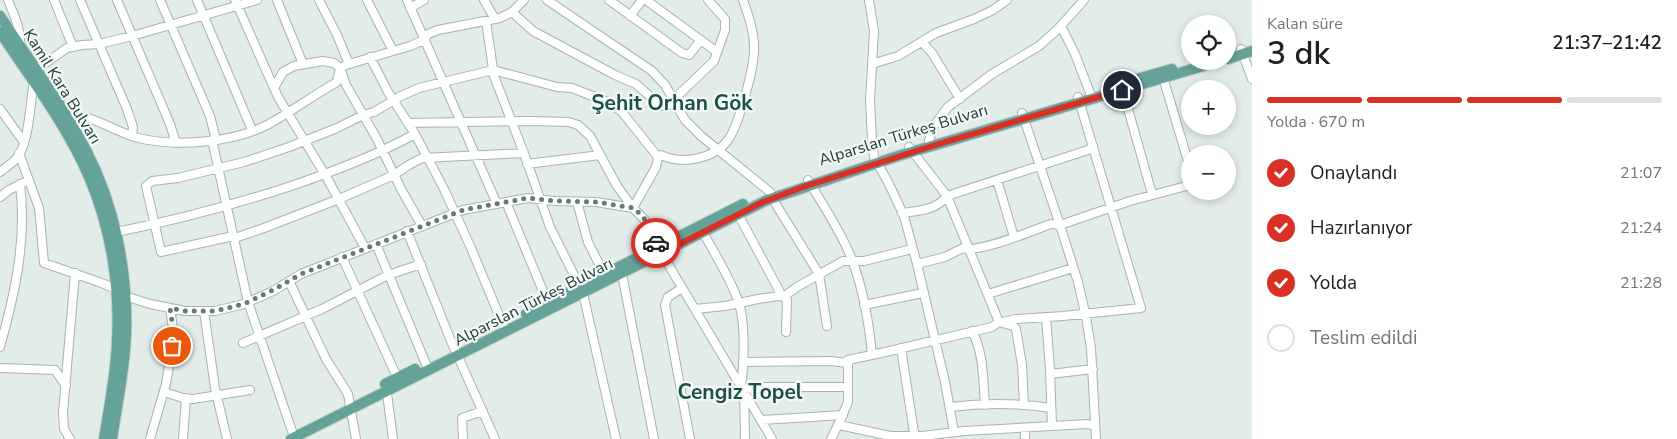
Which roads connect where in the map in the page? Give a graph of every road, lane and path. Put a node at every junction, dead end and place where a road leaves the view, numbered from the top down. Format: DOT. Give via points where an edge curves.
graph roads {
  1 [pos="8,0"];
  2 [pos="54,0"];
  3 [pos="80,0"];
  4 [pos="117,0"];
  5 [pos="160,0"];
  6 [pos="196,0"];
  7 [pos="257,0"];
  8 [pos="277,0"];
  9 [pos="319,0"];
  10 [pos="368,0"];
  11 [pos="424,0"];
  12 [pos="484,0"];
  13 [pos="524,0"];
  14 [pos="547,0"];
  15 [pos="609,0"];
  16 [pos="642,0"];
  17 [pos="646,0"];
  18 [pos="708,0"];
  19 [pos="742,0"];
  20 [pos="869,0"];
  21 [pos="1007,0"];
  22 [pos="1084,0"];
  23 [pos="236,3"];
  24 [pos="657,3"];
  25 [pos="408,4"];
  26 [pos="512,12"];
  27 [pos="0,16"];
  28 [pos="203,16"];
  29 [pos="630,16"];
  30 [pos="495,19"];
  31 [pos="486,21"];
  32 [pos="170,25"];
  33 [pos="1061,26"];
  34 [pos="0,32"];
  35 [pos="132,36"];
  36 [pos="424,40"];
  37 [pos="701,40"];
  38 [pos="922,42"];
  39 [pos="99,44"];
  40 [pos="20,45"];
  41 [pos="1252,45"];
  42 [pos="73,47"];
  43 [pos="393,51"];
  44 [pos="1245,51"];
  45 [pos="717,52"];
  46 [pos="370,57"];
  47 [pos="303,64"];
  48 [pos="349,64"];
  49 [pos="872,64"];
  50 [pos="340,68"];
  51 [pos="1181,68"];
  52 [pos="36,70"];
  53 [pos="493,70"];
  54 [pos="1183,70"];
  55 [pos="1163,75"];
  56 [pos="1252,79"];
  57 [pos="34,83"];
  58 [pos="443,83"];
  59 [pos="1122,87"];
  60 [pos="274,88"];
  61 [pos="1090,93"];
  62 [pos="674,99"];
  63 [pos="960,99"];
  64 [pos="1079,99"];
  65 [pos="393,100"];
  66 [pos="0,109"];
  67 [pos="287,112"];
  68 [pos="66,115"];
  69 [pos="363,115"];
  70 [pos="1023,116"];
  71 [pos="461,121"];
  72 [pos="511,122"];
  73 [pos="408,123"];
  74 [pos="252,130"];
  75 [pos="414,134"];
  76 [pos="132,136"];
  77 [pos="214,140"];
  78 [pos="305,140"];
  79 [pos="24,141"];
  80 [pos="929,141"];
  81 [pos="176,143"];
  82 [pos="1183,145"];
  83 [pos="1093,146"];
  84 [pos="911,149"];
  85 [pos="719,150"];
  86 [pos="383,152"];
  87 [pos="20,153"];
  88 [pos="524,153"];
  89 [pos="475,155"];
  90 [pos="600,155"];
  91 [pos="658,156"];
  92 [pos="428,159"];
  93 [pos="876,160"];
  94 [pos="528,164"];
  95 [pos="1040,166"];
  96 [pos="218,167"];
  97 [pos="0,172"];
  98 [pos="325,175"];
  99 [pos="394,175"];
  100 [pos="997,180"];
  101 [pos="29,181"];
  102 [pos="809,182"];
  103 [pos="20,184"];
  104 [pos="1181,187"];
  105 [pos="1152,194"];
  106 [pos="771,195"];
  107 [pos="948,196"];
  108 [pos="0,198"];
  109 [pos="339,199"];
  110 [pos="540,200"];
  111 [pos="506,202"];
  112 [pos="577,202"];
  113 [pos="497,204"];
  114 [pos="227,206"];
  115 [pos="634,208"];
  116 [pos="1111,208"];
  117 [pos="455,212"];
  118 [pos="902,213"];
  119 [pos="738,214"];
  120 [pos="154,224"];
  121 [pos="1060,225"];
  122 [pos="422,226"];
  123 [pos="407,231"];
  124 [pos="116,232"];
  125 [pos="703,232"];
  126 [pos="1014,237"];
  127 [pos="235,238"];
  128 [pos="376,244"];
  129 [pos="365,248"];
  130 [pos="912,249"];
  131 [pos="660,250"];
  132 [pos="968,250"];
  133 [pos="342,257"];
  134 [pos="852,261"];
  135 [pos="421,264"];
  136 [pos="917,264"];
  137 [pos="1073,268"];
  138 [pos="621,269"];
  139 [pos="75,273"];
  140 [pos="604,274"];
  141 [pos="819,274"];
  142 [pos="388,275"];
  143 [pos="289,281"];
  144 [pos="682,288"];
  145 [pos="116,289"];
  146 [pos="582,289"];
  147 [pos="357,290"];
  148 [pos="923,293"];
  149 [pos="988,294"];
  150 [pos="125,296"];
  151 [pos="782,296"];
  152 [pos="248,302"];
  153 [pos="739,303"];
  154 [pos="864,305"];
  155 [pos="549,306"];
  156 [pos="170,308"];
  157 [pos="695,309"];
  158 [pos="204,311"];
  159 [pos="1085,314"];
  160 [pos="305,316"];
  161 [pos="1046,318"];
  162 [pos="1001,322"];
  163 [pos="826,326"];
  164 [pos="505,329"];
  165 [pos="972,331"];
  166 [pos="786,332"];
  167 [pos="260,335"];
  168 [pos="934,340"];
  169 [pos="243,343"];
  170 [pos="0,347"];
  171 [pos="901,348"];
  172 [pos="457,353"];
  173 [pos="872,355"];
  174 [pos="744,362"];
  175 [pos="847,363"];
  176 [pos="426,364"];
  177 [pos="0,368"];
  178 [pos="1093,370"];
  179 [pos="1050,374"];
  180 [pos="397,377"];
  181 [pos="66,386"];
  182 [pos="386,387"];
  183 [pos="847,387"];
  184 [pos="742,388"];
  185 [pos="250,390"];
  186 [pos="164,392"];
  187 [pos="217,396"];
  188 [pos="186,398"];
  189 [pos="350,405"];
  190 [pos="985,405"];
  191 [pos="1024,405"];
  192 [pos="950,407"];
  193 [pos="1052,408"];
  194 [pos="483,411"];
  195 [pos="843,415"];
  196 [pos="761,420"];
  197 [pos="838,425"];
  198 [pos="1052,426"];
  199 [pos="1096,426"];
  200 [pos="1024,428"];
  201 [pos="954,432"];
  202 [pos="965,435"];
  203 [pos="292,436"];
  204 [pos="875,436"];
  205 [pos="915,437"];
  206 [pos="70,439"];
  207 [pos="104,439"];
  208 [pos="112,439"];
  209 [pos="150,439"];
  210 [pos="183,439"];
  211 [pos="227,439"];
  212 [pos="280,439"];
  213 [pos="356,439"];
  214 [pos="393,439"];
  215 [pos="463,439"];
  216 [pos="495,439"];
  217 [pos="616,439"];
  218 [pos="654,439"];
  219 [pos="690,439"];
  220 [pos="744,439"];
  221 [pos="772,439"];
  222 [pos="831,439"];
  223 [pos="1025,439"];
  224 [pos="1096,439"];
  1 -- 40 [label="street" via="18,23"];
  2 -- 42 [label="street"];
  3 -- 39 [label="street"];
  4 -- 35 [label="street"];
  5 -- 32 [label="street"];
  6 -- 28 [label="street"];
  7 -- 23 [label="street"];
  8 -- 47 [label="street"];
  9 -- 48 [label="street"];
  10 -- 43 [label="street"];
  11 -- 25 [label="street"];
  12 -- 30 [label="street"];
  13 -- 26 [label="street"];
  14 -- 62 [label="street" via="652,71"];
  15 -- 29 [label="street"];
  16 -- 29 [label="street"];
  17 -- 24 [label="street"];
  18 -- 45 [label="street" via="725,19 725,30"];
  19 -- 85 [label="street" via="753,33 754,52 737,120 729,139"];
  20 -- 49 [label="street" via="874,32"];
  21 -- 38 [label="street" via="993,10"];
  22 -- 33 [label="street"];
  23 -- 28 [label="street"];
  23 -- 60 [label="street"];
  24 -- 37 [label="street"];
  25 -- 36 [label="street"];
  26 -- 30 [label="street"];
  26 -- 62 [label="street" via="533,31 636,84 661,106 667,106"];
  27 -- 40 [label="main road, Kamil Kara Bulvarı"];
  28 -- 32 [label="street"];
  28 -- 74 [label="street"];
  29 -- 37 [label="street" via="682,53 689,55"];
  30 -- 31 [label="street"];
  31 -- 36 [label="street" via="438,30 428,34"];
  31 -- 53 [label="street"];
  32 -- 35 [label="street"];
  32 -- 77 [label="street" via="210,116"];
  33 -- 61 [label="street"];
  33 -- 63 [label="street" via="1039,46 992,74"];
  34 -- 57 [label="main road, Kamil Kara Bulvarı"];
  35 -- 39 [label="street"];
  35 -- 81 [label="street"];
  36 -- 43 [label="street"];
  36 -- 58 [label="street"];
  37 -- 45 [label="street"];
  38 -- 49 [label="street" via="898,56"];
  38 -- 63 [label="street"];
  39 -- 42 [label="street"];
  39 -- 76 [label="street" via="127,109 133,127"];
  40 -- 52 [label="main road, Kamil Kara Bulvarı"];
  41 -- 44 [label="main road"];
  42 -- 52 [label="street"];
  43 -- 46 [label="street"];
  44 -- 56 [label="street"];
  45 -- 62 [label="street" via="714,61"];
  46 -- 48 [label="street"];
  46 -- 65 [label="street"];
  47 -- 50 [label="street" via="323,61"];
  47 -- 60 [label="street" via="283,72"];
  48 -- 50 [label="street"];
  49 -- 93 [label="street" via="870,100"];
  50 -- 67 [label="street" via="338,82"];
  50 -- 69 [label="street"];
  51 -- 55 [label="main road, Alparslan Türkeş Bulvarı"];
  52 -- 57 [label="street"];
  52 -- 68 [label="main road, Kamil Kara Bulvarı"];
  53 -- 58 [label="street"];
  53 -- 72 [label="street"];
  53 -- 91 [label="street" via="572,88 610,103 622,112"];
  54 -- 55 [label="main road, Alparslan Türkeş Bulvarı"];
  55 -- 59 [label="main road, Alparslan Türkeş Bulvarı"];
  55 -- 82 [label="street"];
  57 -- 79 [label="street"];
  57 -- 145 [label="main road, Kamil Kara Bulvarı" via="70,139 89,177 106,228"];
  58 -- 65 [label="street" via="420,88"];
  58 -- 71 [label="street"];
  59 -- 61 [label="main road, Alparslan Türkeş Bulvarı"];
  59 -- 64 [label="main road, Alparslan Türkeş Bulvarı"];
  59 -- 105 [label="street"];
  60 -- 67 [label="street"];
  61 -- 64 [label="main road, Alparslan Türkeş Bulvarı"];
  62 -- 85 [label="street" via="685,120"];
  63 -- 80 [label="street" via="948,107 933,127"];
  64 -- 70 [label="main road, Alparslan Türkeş Bulvarı"];
  64 -- 83 [label="street"];
  65 -- 69 [label="street"];
  65 -- 73 [label="street"];
  66 -- 79 [label="street"];
  67 -- 74 [label="street"];
  67 -- 78 [label="street"];
  68 -- 76 [label="street" via="92,118"];
  68 -- 124 [label="main road, Kamil Kara Bulvarı" via="96,171"];
  69 -- 78 [label="street"];
  69 -- 86 [label="street"];
  70 -- 80 [label="main road, Alparslan Türkeş Bulvarı"];
  70 -- 84 [label="main road, Alparslan Türkeş Bulvarı"];
  70 -- 95 [label="street"];
  71 -- 72 [label="street"];
  71 -- 73 [label="street"];
  71 -- 89 [label="street"];
  72 -- 88 [label="street"];
  72 -- 90 [label="street" via="569,122 578,125 590,136"];
  73 -- 75 [label="street"];
  74 -- 77 [label="street"];
  75 -- 86 [label="street"];
  75 -- 92 [label="street"];
  76 -- 81 [label="street"];
  77 -- 81 [label="street"];
  77 -- 96 [label="street"];
  78 -- 96 [label="street" via="244,162"];
  78 -- 98 [label="street"];
  79 -- 87 [label="street"];
  80 -- 84 [label="main road, Alparslan Türkeş Bulvarı"];
  83 -- 95 [label="street"];
  83 -- 116 [label="street"];
  84 -- 93 [label="main road, Alparslan Türkeş Bulvarı"];
  84 -- 107 [label="street"];
  85 -- 91 [label="street" via="690,160"];
  85 -- 106 [label="street"];
  86 -- 98 [label="street"];
  86 -- 99 [label="street"];
  87 -- 97 [label="street"];
  87 -- 101 [label="street"];
  88 -- 89 [label="street"];
  88 -- 94 [label="street"];
  89 -- 92 [label="street"];
  89 -- 113 [label="street"];
  90 -- 94 [label="street"];
  90 -- 115 [label="street"];
  91 -- 115 [label="street"];
  92 -- 99 [label="street" via="422,158"];
  92 -- 117 [label="street"];
  93 -- 102 [label="main road, Alparslan Türkeş Bulvarı"];
  93 -- 118 [label="street"];
  94 -- 110 [label="street"];
  95 -- 100 [label="street"];
  95 -- 121 [label="street"];
  96 -- 114 [label="street"];
  96 -- 120 [label="street" via="152,181 146,186"];
  98 -- 109 [label="street"];
  98 -- 114 [label="street"];
  99 -- 109 [label="street"];
  99 -- 122 [label="street"];
  100 -- 107 [label="street"];
  100 -- 126 [label="street"];
  101 -- 103 [label="street"];
  101 -- 139 [label="street" via="39,208 44,263"];
  102 -- 106 [label="main road, Alparslan Türkeş Bulvarı"];
  102 -- 134 [label="street" via="838,229"];
  103 -- 108 [label="street"];
  103 -- 170 [label="street" via="23,210 21,258"];
  104 -- 105 [label="street"];
  105 -- 116 [label="street"];
  106 -- 119 [label="main road, Alparslan Türkeş Bulvarı"];
  106 -- 131 [label="main road, Alparslan Türkeş Bulvarı" via="758,196"];
  106 -- 141 [label="street"];
  107 -- 118 [label="street" via="934,207"];
  107 -- 132 [label="street"];
  109 -- 127 [label="street"];
  109 -- 129 [label="street"];
  110 -- 111 [label="street" via="528,198"];
  110 -- 112 [label="street"];
  110 -- 146 [label="street"];
  111 -- 113 [label="street"];
  111 -- 155 [label="street"];
  112 -- 115 [label="street"];
  112 -- 140 [label="street" via="588,242"];
  113 -- 117 [label="street"];
  114 -- 120 [label="street"];
  114 -- 127 [label="street"];
  115 -- 131 [label="street" via="644,218"];
  116 -- 121 [label="street"];
  116 -- 159 [label="street" via="1140,308"];
  117 -- 122 [label="street"];
  117 -- 164 [label="street"];
  118 -- 130 [label="street"];
  119 -- 125 [label="main road, Alparslan Türkeş Bulvarı"];
  119 -- 151 [label="street"];
  120 -- 124 [label="street"];
  120 -- 127 [label="street" via="161,252"];
  121 -- 126 [label="street" via="1051,224"];
  121 -- 137 [label="street"];
  122 -- 123 [label="street"];
  123 -- 128 [label="street"];
  123 -- 135 [label="street"];
  124 -- 150 [label="main road, Kamil Kara Bulvarı"];
  125 -- 131 [label="main road, Alparslan Türkeş Bulvarı"];
  125 -- 153 [label="street"];
  126 -- 132 [label="street"];
  127 -- 152 [label="street"];
  128 -- 129 [label="street"];
  128 -- 142 [label="street"];
  129 -- 133 [label="street"];
  130 -- 134 [label="street"];
  130 -- 136 [label="street"];
  131 -- 138 [label="main road, Alparslan Türkeş Bulvarı"];
  131 -- 144 [label="street"];
  132 -- 136 [label="street" via="963,248 946,257"];
  132 -- 149 [label="street"];
  133 -- 143 [label="street"];
  133 -- 147 [label="street"];
  134 -- 141 [label="street" via="843,261"];
  134 -- 154 [label="street"];
  135 -- 142 [label="street"];
  135 -- 172 [label="street"];
  136 -- 148 [label="street"];
  137 -- 149 [label="street"];
  137 -- 159 [label="street"];
  138 -- 140 [label="main road, Alparslan Türkeş Bulvarı"];
  138 -- 146 [label="main road, Alparslan Türkeş Bulvarı"];
  138 -- 218 [label="street"];
  139 -- 145 [label="street"];
  139 -- 181 [label="street"];
  140 -- 146 [label="main road, Alparslan Türkeş Bulvarı"];
  141 -- 151 [label="street"];
  141 -- 163 [label="street"];
  142 -- 147 [label="street"];
  142 -- 176 [label="street"];
  143 -- 152 [label="street"];
  143 -- 160 [label="street"];
  144 -- 157 [label="street"];
  144 -- 219 [label="street" via="668,297 665,304"];
  145 -- 150 [label="street"];
  145 -- 207 [label="main road, Kamil Kara Bulvarı" via="116,354"];
  146 -- 155 [label="main road, Alparslan Türkeş Bulvarı"];
  146 -- 217 [label="street"];
  147 -- 160 [label="street"];
  147 -- 180 [label="street"];
  148 -- 154 [label="street"];
  148 -- 168 [label="street"];
  149 -- 162 [label="street"];
  150 -- 156 [label="street"];
  150 -- 208 [label="main road, Kamil Kara Bulvarı" via="124,363"];
  151 -- 153 [label="street"];
  151 -- 166 [label="street" via="787,300"];
  152 -- 158 [label="street"];
  152 -- 167 [label="street"];
  153 -- 157 [label="street"];
  153 -- 174 [label="street"];
  154 -- 173 [label="street"];
  155 -- 164 [label="main road, Alparslan Türkeş Bulvarı"];
  156 -- 158 [label="street"];
  156 -- 186 [label="street" via="174,335"];
  157 -- 184 [label="street"];
  158 -- 187 [label="street"];
  159 -- 161 [label="street"];
  159 -- 178 [label="street"];
  160 -- 167 [label="street"];
  160 -- 189 [label="street" via="348,394"];
  161 -- 162 [label="street"];
  161 -- 179 [label="street"];
  162 -- 165 [label="street"];
  162 -- 191 [label="street" via="1016,329"];
  164 -- 172 [label="main road, Alparslan Türkeş Bulvarı"];
  165 -- 168 [label="street"];
  165 -- 190 [label="street" via="982,360"];
  167 -- 169 [label="street"];
  167 -- 203 [label="street"];
  168 -- 171 [label="street"];
  168 -- 192 [label="street"];
  171 -- 173 [label="street"];
  171 -- 205 [label="street"];
  172 -- 176 [label="main road, Alparslan Türkeş Bulvarı"];
  172 -- 182 [label="main road, Alparslan Türkeş Bulvarı"];
  172 -- 194 [label="street"];
  173 -- 175 [label="street" via="854,357"];
  174 -- 175 [label="street"];
  174 -- 184 [label="street"];
  175 -- 183 [label="street"];
  176 -- 180 [label="main road, Alparslan Türkeş Bulvarı"];
  177 -- 181 [label="street" via="55,370"];
  178 -- 179 [label="street"];
  178 -- 199 [label="street"];
  179 -- 193 [label="street"];
  180 -- 182 [label="main road, Alparslan Türkeş Bulvarı"];
  181 -- 206 [label="street" via="64,429"];
  182 -- 189 [label="main road, Alparslan Türkeş Bulvarı"];
  182 -- 214 [label="street"];
  183 -- 184 [label="street"];
  183 -- 195 [label="street" via="848,402"];
  184 -- 196 [label="street"];
  184 -- 220 [label="street"];
  185 -- 187 [label="street"];
  186 -- 188 [label="street"];
  186 -- 209 [label="street"];
  187 -- 188 [label="street"];
  187 -- 211 [label="street"];
  188 -- 210 [label="street"];
  189 -- 203 [label="main road, Alparslan Türkeş Bulvarı"];
  189 -- 213 [label="street"];
  190 -- 191 [label="street"];
  190 -- 192 [label="street"];
  191 -- 193 [label="street"];
  192 -- 201 [label="street"];
  193 -- 198 [label="street"];
  194 -- 215 [label="street" via="462,418"];
  194 -- 216 [label="street"];
  195 -- 196 [label="street"];
  195 -- 197 [label="street"];
  196 -- 221 [label="street"];
  197 -- 204 [label="street"];
  197 -- 222 [label="street"];
  198 -- 199 [label="street"];
  198 -- 200 [label="street"];
  199 -- 224 [label="street"];
  200 -- 202 [label="street"];
  200 -- 223 [label="street"];
  201 -- 202 [label="street"];
  201 -- 205 [label="street"];
  203 -- 212 [label="main road, Alparslan Türkeş Bulvarı"];
  204 -- 205 [label="street"];
}
